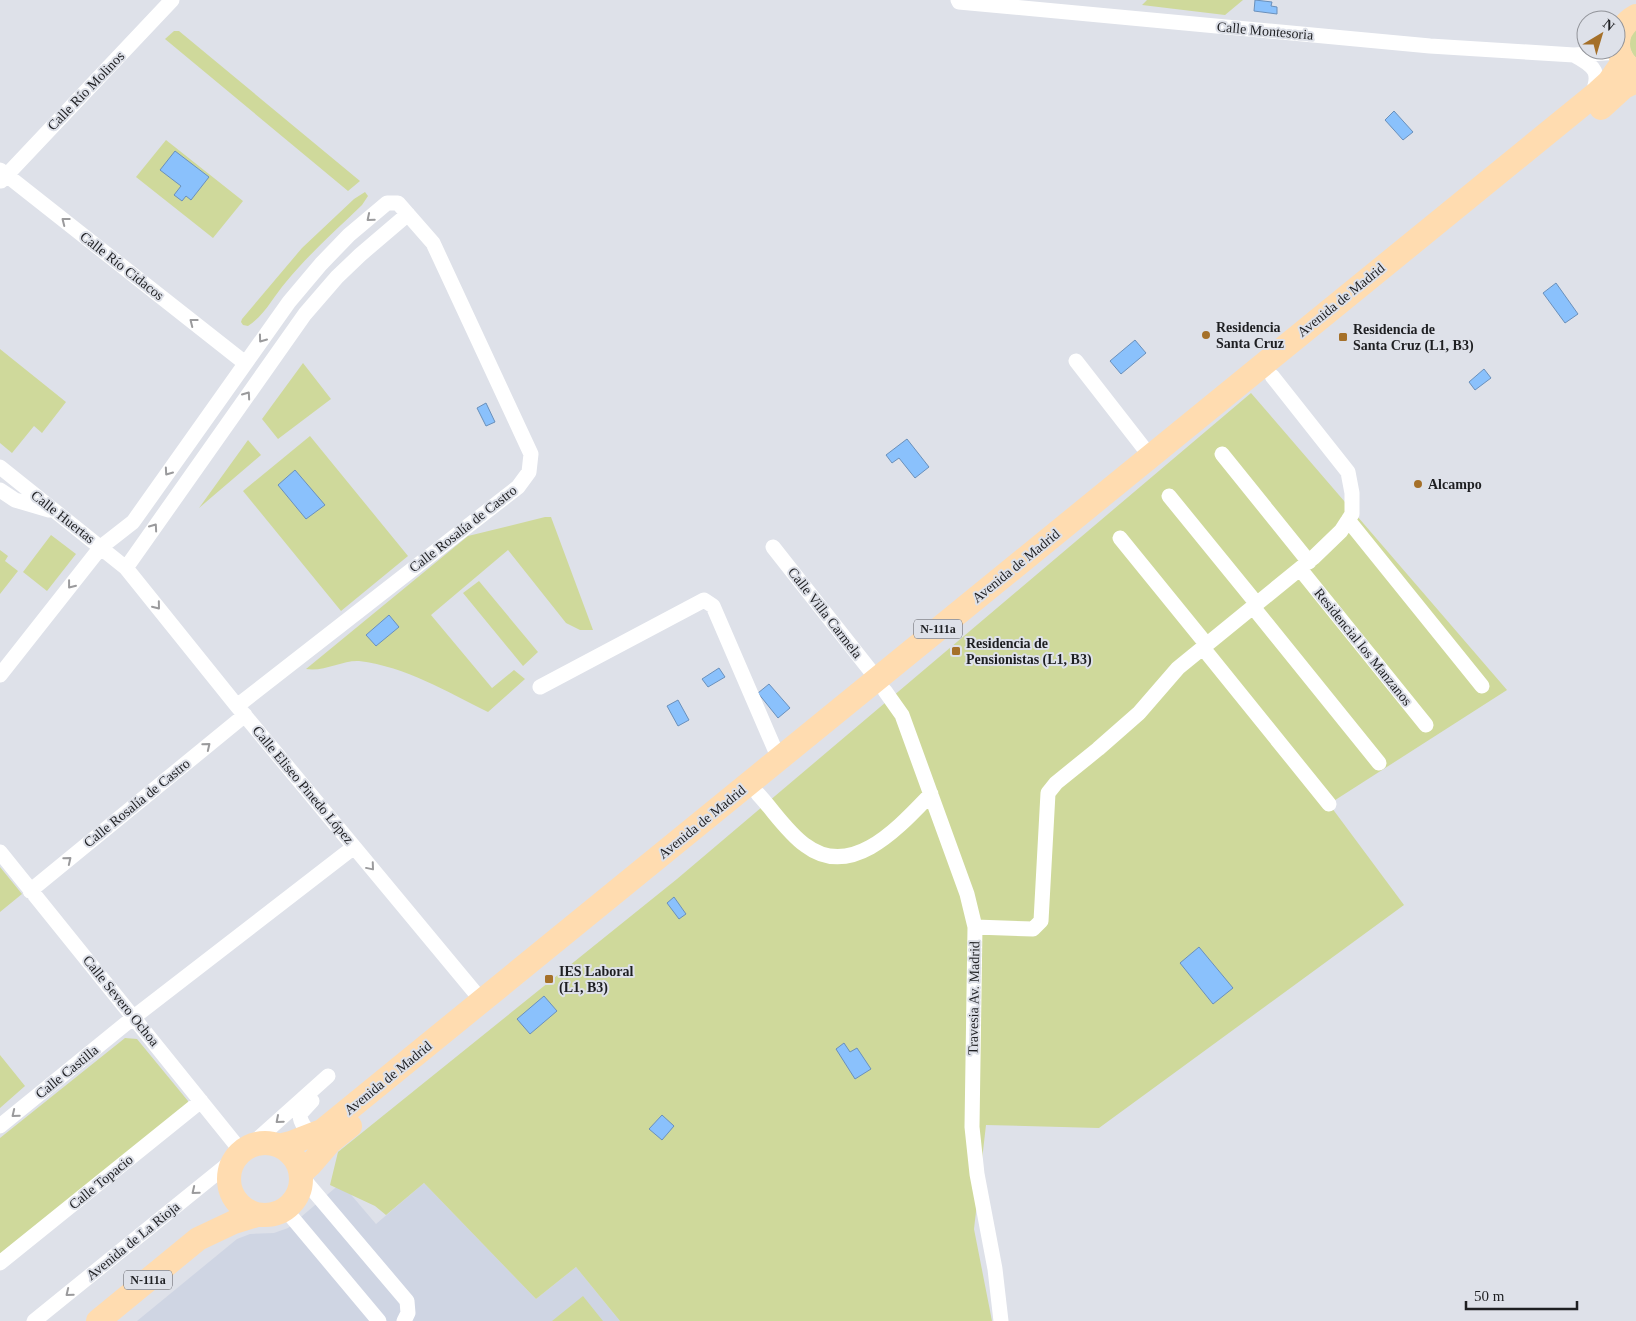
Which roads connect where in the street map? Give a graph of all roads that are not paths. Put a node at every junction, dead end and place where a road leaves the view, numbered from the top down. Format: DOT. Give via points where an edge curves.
graph roads {
  1 [pos="172,0"];
  2 [pos="958,0"];
  3 [pos="1627,49"];
  4 [pos="1576,52"];
  5 [pos="1587,60"];
  6 [pos="1589,99"];
  7 [pos="2,176"];
  8 [pos="408,214"];
  9 [pos="1076,361"];
  10 [pos="245,363"];
  11 [pos="1272,376"];
  12 [pos="1222,454"];
  13 [pos="1150,456"];
  14 [pos="0,467"];
  15 [pos="0,490"];
  16 [pos="1169,496"];
  17 [pos="58,512"];
  18 [pos="1348,520"];
  19 [pos="1120,538"];
  20 [pos="101,547"];
  21 [pos="773,547"];
  22 [pos="1304,565"];
  23 [pos="126,568"];
  24 [pos="1255,605"];
  25 [pos="1205,647"];
  26 [pos="0,675"];
  27 [pos="881,685"];
  28 [pos="1482,686"];
  29 [pos="540,687"];
  30 [pos="241,711"];
  31 [pos="1426,725"];
  32 [pos="779,758"];
  33 [pos="1379,763"];
  34 [pos="758,794"];
  35 [pos="931,794"];
  36 [pos="1329,804"];
  37 [pos="354,847"];
  38 [pos="0,852"];
  39 [pos="30,891"];
  40 [pos="975,927"];
  41 [pos="482,1001"];
  42 [pos="134,1017"];
  43 [pos="201,1100"];
  44 [pos="0,1126"];
  45 [pos="314,1134"];
  46 [pos="279,1146"];
  47 [pos="241,1152"];
  48 [pos="301,1175"];
  49 [pos="231,1193"];
  50 [pos="286,1209"];
  51 [pos="257,1215"];
  52 [pos="198,1239"];
  53 [pos="0,1263"];
  54 [pos="34,1321"];
  55 [pos="98,1321"];
  56 [pos="379,1321"];
  57 [pos="404,1321"];
  58 [pos="1001,1321"];
  1 -- 7 [label="street, Calle Río Molinos"];
  2 -- 4 [label="street, Calle Montesoria" via="1430,46"];
  3 -- 6 [label="main road, Avenida de Madrid / N-111a" via="1609,82"];
  3 -- 11 [label="main road, Avenida de Madrid / N-111a" via="1624,87"];
  5 -- 6 [label="street" via="1596,71"];
  6 -- 13 [label="main road, Avenida de Madrid / N-111a"];
  10 -- 7 [label="street, Calle Río Cidacos, one-way"];
  8 -- 10 [label="street, Calle Rosalía de Castro, one-way" via="398,202 387,203 349,235 289,302"];
  23 -- 8 [label="street, one-way" via="305,314 337,277"];
  8 -- 30 [label="street, Calle Rosalía de Castro" via="433,243 531,454 529,472 518,487"];
  9 -- 13 [label="street"];
  10 -- 20 [label="street, one-way" via="133,522"];
  11 -- 18 [label="street" via="1348,472 1352,493 1352,514"];
  11 -- 27 [label="main road, Avenida de Madrid / N-111a"];
  12 -- 22 [label="street, Residencial los Manzanos"];
  13 -- 27 [label="main road, Avenida de Madrid / N-111a"];
  14 -- 17 [label="street, Calle Huertas"];
  15 -- 17 [label="street" via="15,500"];
  16 -- 24 [label="street"];
  17 -- 20 [label="street, Calle Huertas"];
  18 -- 22 [label="street" via="1341,532"];
  18 -- 28 [label="street"];
  19 -- 25 [label="street"];
  20 -- 23 [label="street, Calle Huertas"];
  20 -- 26 [label="street, one-way"];
  21 -- 27 [label="street, Calle Villa Carmela"];
  22 -- 24 [label="street"];
  22 -- 31 [label="street, Residencial los Manzanos"];
  23 -- 30 [label="street, Calle Eliseo Pinedo López, one-way"];
  24 -- 25 [label="street"];
  24 -- 33 [label="street"];
  25 -- 36 [label="street"];
  25 -- 40 [label="street" via="1178,668 1139,713 1048,793 1041,921 1033,929"];
  27 -- 32 [label="main road, Avenida de Madrid / N-111a"];
  27 -- 34 [label="main road, Avenida de Madrid / N-111a"];
  27 -- 35 [label="street, Travesia Av. Madrid" via="902,715"];
  29 -- 32 [label="street" via="704,600 712,606"];
  30 -- 37 [label="street, Calle Eliseo Pinedo López"];
  39 -- 30 [label="street, Calle Rosalía de Castro, one-way"];
  32 -- 41 [label="main road, Avenida de Madrid / N-111a"];
  34 -- 35 [label="street" via="805,846 827,855 843,857 871,848"];
  34 -- 48 [label="main road, Avenida de Madrid / N-111a" via="330,1142"];
  35 -- 40 [label="street, Travesia Av. Madrid"];
  37 -- 41 [label="street, Calle Eliseo Pinedo López, one-way"];
  37 -- 42 [label="street, Calle Castilla"];
  38 -- 39 [label="street, Calle Severo Ochoa"];
  39 -- 42 [label="street, Calle Severo Ochoa"];
  40 -- 58 [label="street, Travesia Av. Madrid" via="972,1127"];
  41 -- 45 [label="main road, Avenida de Madrid / N-111a" via="322,1131"];
  42 -- 43 [label="street, Calle Severo Ochoa"];
  42 -- 44 [label="street, Calle Castilla, one-way"];
  43 -- 47 [label="street, Calle Severo Ochoa"];
  43 -- 53 [label="street, Calle Topacio"];
  45 -- 46 [label="main road, Avenida de Madrid / N-111a"];
  45 -- 47 [label="street, Avenida de La Rioja, one-way" via="305,1128 300,1114 331,1078"];
  46 -- 47 [label="main road, N-111a" via="259,1143"];
  46 -- 48 [label="main road" via="297,1162"];
  47 -- 49 [label="main road" via="229,1171"];
  47 -- 54 [label="street, Avenida de La Rioja, one-way"];
  48 -- 50 [label="main road, N-111a" via="298,1194"];
  48 -- 57 [label="street" via="407,1301 408,1313"];
  49 -- 51 [label="main road" via="241,1207"];
  49 -- 52 [label="main road, N-111a"];
  50 -- 51 [label="main road, N-111a" via="277,1214"];
  50 -- 56 [label="street"];
  51 -- 52 [label="main road, N-111a"];
  52 -- 55 [label="main road, N-111a"];
}
